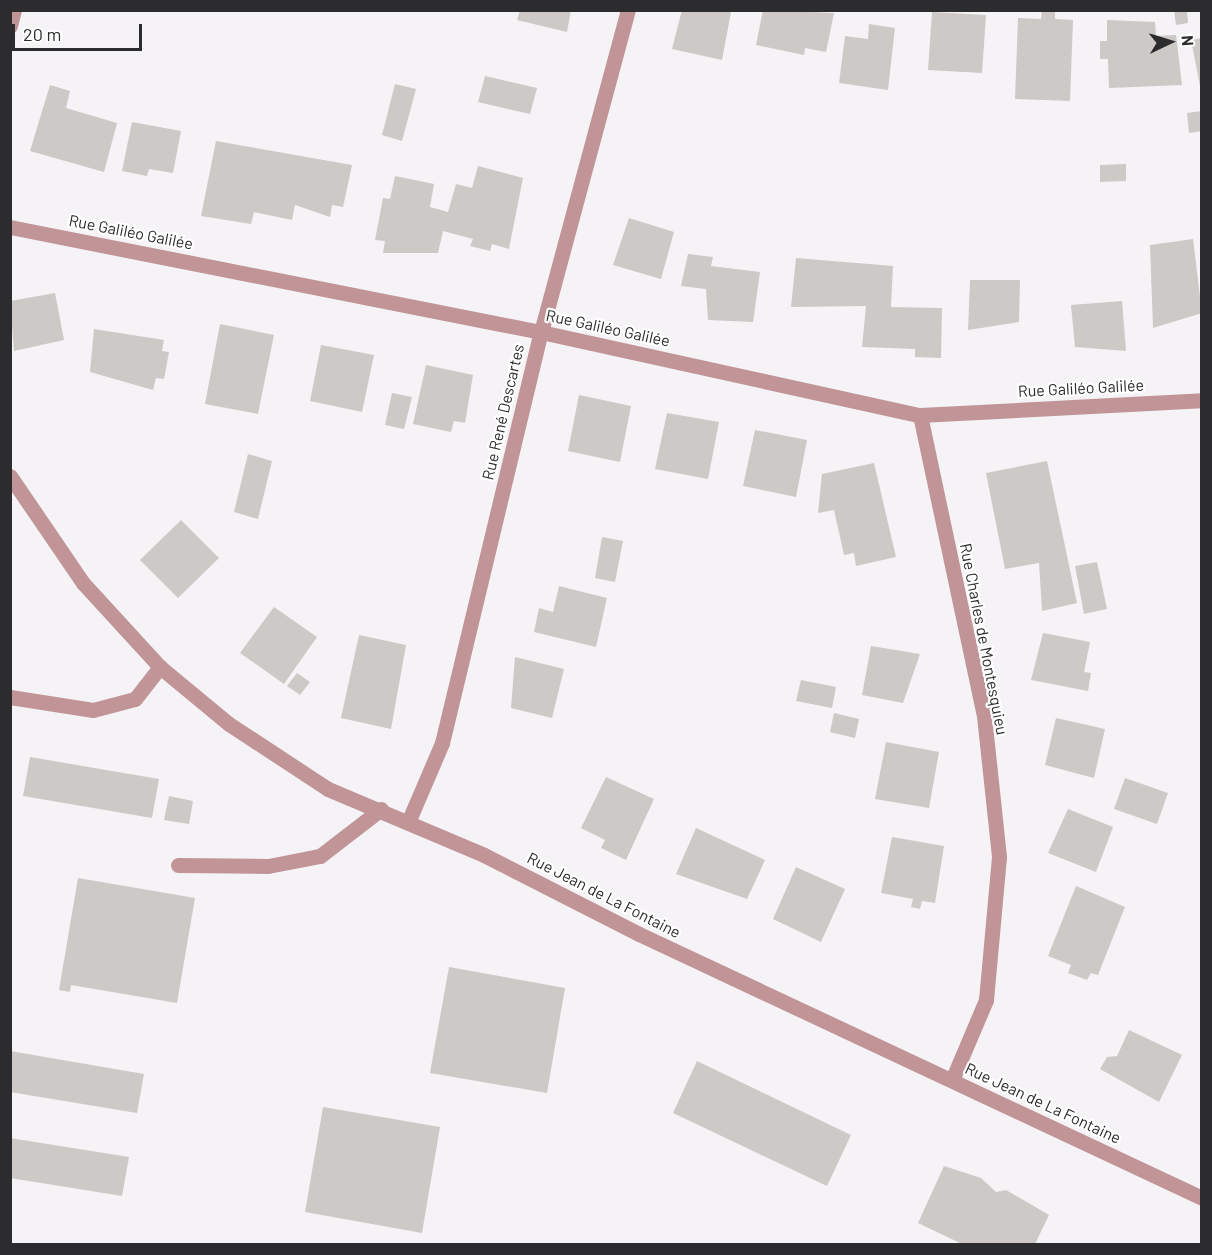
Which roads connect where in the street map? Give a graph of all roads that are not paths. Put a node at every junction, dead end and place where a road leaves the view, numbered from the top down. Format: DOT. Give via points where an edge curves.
graph roads {
  1 [pos="14,10"];
  2 [pos="628,10"];
  3 [pos="10,26"];
  4 [pos="10,227"];
  5 [pos="541,332"];
  6 [pos="1202,400"];
  7 [pos="920,415"];
  8 [pos="10,476"];
  9 [pos="160,667"];
  10 [pos="10,697"];
  11 [pos="381,809"];
  12 [pos="409,820"];
  13 [pos="178,865"];
  14 [pos="952,1080"];
  15 [pos="1202,1198"];
  1 -- 3 [label="street"];
  2 -- 5 [label="street, Rue René Descartes"];
  4 -- 5 [label="street, Rue Galiléo Galilée"];
  5 -- 7 [label="street, Rue Galiléo Galilée"];
  5 -- 12 [label="street, Rue René Descartes" via="442,743"];
  6 -- 7 [label="street, Rue Galiléo Galilée"];
  7 -- 14 [label="street, Rue Charles de Montesquieu" via="984,716 999,857 986,1000"];
  8 -- 9 [label="street, Rue Jean de La Fontaine" via="83,583"];
  9 -- 10 [label="street" via="135,699 93,710"];
  9 -- 11 [label="street, Rue Jean de La Fontaine" via="229,724 328,789"];
  11 -- 12 [label="street, Rue Jean de La Fontaine"];
  11 -- 13 [label="street" via="320,856 268,866"];
  12 -- 14 [label="street, Rue Jean de La Fontaine"];
  14 -- 15 [label="street, Rue Jean de La Fontaine"];
}
